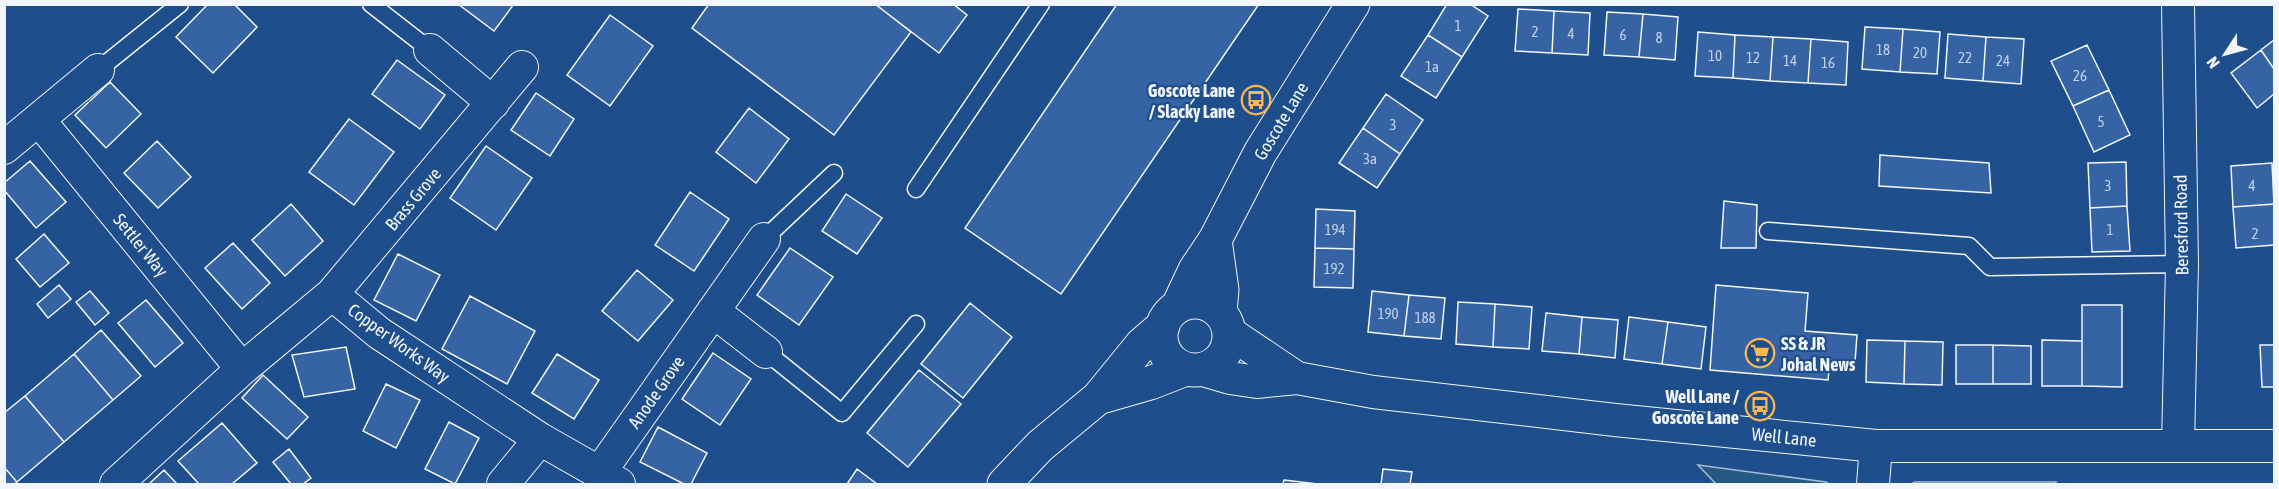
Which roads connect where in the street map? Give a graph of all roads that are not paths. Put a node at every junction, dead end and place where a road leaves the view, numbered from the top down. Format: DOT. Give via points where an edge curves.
graph roads {
  1 [pos="180,4"];
  2 [pos="371,4"];
  3 [pos="1041,4"];
  4 [pos="1353,4"];
  5 [pos="2178,4"];
  6 [pos="430,50"];
  7 [pos="522,67"];
  8 [pos="98,70"];
  9 [pos="493,103"];
  10 [pos="39,120"];
  11 [pos="4,147"];
  12 [pos="834,173"];
  13 [pos="916,189"];
  14 [pos="1768,231"];
  15 [pos="764,239"];
  16 [pos="1215,240"];
  17 [pos="2182,264"];
  18 [pos="333,294"];
  19 [pos="713,311"];
  20 [pos="1171,316"];
  21 [pos="1225,322"];
  22 [pos="916,324"];
  23 [pos="766,352"];
  24 [pos="242,369"];
  25 [pos="1194,369"];
  26 [pos="1298,378"];
  27 [pos="1098,398"];
  28 [pos="540,439"];
  29 [pos="1876,446"];
  30 [pos="2178,446"];
  31 [pos="2274,446"];
  32 [pos="610,478"];
  33 [pos="116,484"];
  34 [pos="503,484"];
  35 [pos="1004,484"];
  36 [pos="1874,484"];
  1 -- 8 [label="lane"];
  2 -- 6 [label="lane"];
  3 -- 13 [label="lane"];
  4 -- 16 [label="street, Goscote Lane" via="1260,153"];
  5 -- 17 [label="street, Beresford Road"];
  6 -- 9 [label="street"];
  7 -- 9 [label="street, Brass Grove"];
  8 -- 10 [label="street"];
  9 -- 18 [label="street, Brass Grove"];
  10 -- 11 [label="street"];
  10 -- 24 [label="street, Settler Way"];
  12 -- 15 [label="lane"];
  14 -- 17 [label="lane" via="1970,246 1990,267"];
  15 -- 19 [label="street, Anode Grove"];
  16 -- 20 [label="street, Goscote Lane"];
  16 -- 21 [label="street"];
  17 -- 30 [label="street, Beresford Road"];
  18 -- 24 [label="street, Copper Works Way"];
  18 -- 28 [label="street, Copper Works Way" via="379,333"];
  19 -- 23 [label="street"];
  19 -- 32 [label="street, Anode Grove"];
  20 -- 21 [label="street" via="1192,302 1207,304"];
  20 -- 25 [label="street" via="1161,340 1165,352 1173,363"];
  20 -- 27 [label="street, Goscote Lane" via="1142,344"];
  21 -- 25 [label="street" via="1228,345 1223,356 1215,365"];
  21 -- 26 [label="street, Well Lane"];
  22 -- 23 [label="lane" via="842,413"];
  24 -- 33 [label="street, Copper Works Way"];
  25 -- 26 [label="street, Well Lane" via="1257,382"];
  25 -- 27 [label="street, Goscote Lane"];
  26 -- 29 [label="street, Well Lane" via="1373,392"];
  27 -- 35 [label="street, Goscote Lane" via="1040,446"];
  28 -- 32 [label="street, Copper Works Way"];
  28 -- 34 [label="street"];
  29 -- 30 [label="street, Well Lane"];
  29 -- 36 [label="street"];
  30 -- 31 [label="street, Well Lane"];
}
